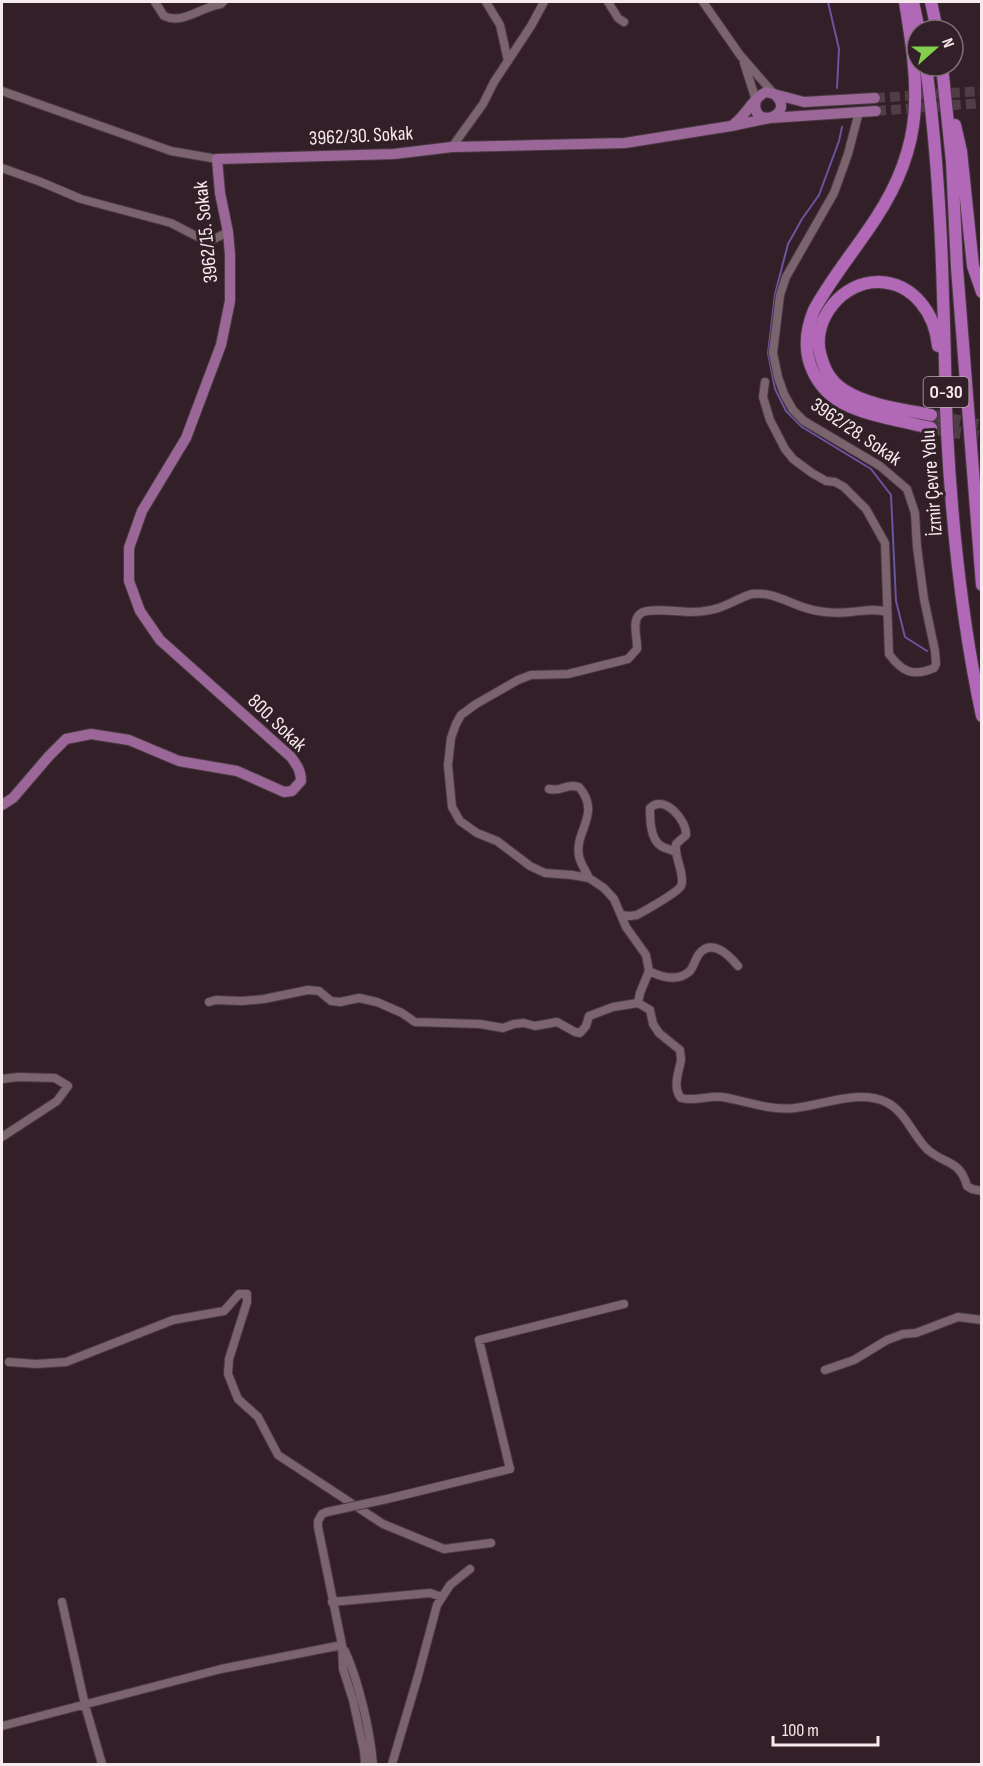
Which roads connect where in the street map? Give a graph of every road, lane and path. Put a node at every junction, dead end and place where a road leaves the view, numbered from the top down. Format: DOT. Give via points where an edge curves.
graph roads {
  1 [pos="155,2"];
  2 [pos="223,2"];
  3 [pos="486,2"];
  4 [pos="544,2"];
  5 [pos="608,2"];
  6 [pos="703,2"];
  7 [pos="904,2"];
  8 [pos="913,2"];
  9 [pos="931,2"];
  10 [pos="917,18"];
  11 [pos="934,18"];
  12 [pos="624,22"];
  13 [pos="740,55"];
  14 [pos="508,60"];
  15 [pos="927,78"];
  16 [pos="944,78"];
  17 [pos="945,78"];
  18 [pos="2,91"];
  19 [pos="774,94"];
  20 [pos="875,98"];
  21 [pos="756,100"];
  22 [pos="876,111"];
  23 [pos="859,112"];
  24 [pos="770,118"];
  25 [pos="731,126"];
  26 [pos="452,147"];
  27 [pos="217,159"];
  28 [pos="2,168"];
  29 [pos="228,232"];
  30 [pos="981,292"];
  31 [pos="765,382"];
  32 [pos="947,433"];
  33 [pos="186,438"];
  34 [pos="981,585"];
  35 [pos="887,612"];
  36 [pos="981,716"];
  37 [pos="549,789"];
  38 [pos="2,805"];
  39 [pos="675,852"];
  40 [pos="589,878"];
  41 [pos="621,915"];
  42 [pos="738,966"];
  43 [pos="649,971"];
  44 [pos="209,1002"];
  45 [pos="638,1003"];
  46 [pos="2,1079"];
  47 [pos="2,1137"];
  48 [pos="981,1191"];
  49 [pos="624,1304"];
  50 [pos="981,1320"];
  51 [pos="9,1362"];
  52 [pos="825,1370"];
  53 [pos="490,1543"];
  54 [pos="470,1569"];
  55 [pos="442,1597"];
  56 [pos="62,1602"];
  57 [pos="332,1602"];
  58 [pos="342,1645"];
  59 [pos="85,1705"];
  60 [pos="2,1726"];
  61 [pos="102,1764"];
  62 [pos="364,1764"];
  63 [pos="373,1764"];
  64 [pos="392,1764"];
  1 -- 2 [label="street" via="164,16 173,19"];
  3 -- 14 [label="street" via="500,26"];
  4 -- 14 [label="street"];
  5 -- 12 [label="street"];
  6 -- 13 [label="street"];
  7 -- 32 [label="highway" via="916,86 916,113 909,147 886,202 814,310 807,346 819,383 838,401 863,412 931,422 844,391 824,368 819,349 824,316 838,299 860,286 879,282 905,289 922,304 937,333"];
  8 -- 10 [label="highway"];
  9 -- 11 [label="highway"];
  13 -- 19 [label="street"];
  13 -- 21 [label="street"];
  14 -- 26 [label="street"];
  15 -- 32 [label="highway, İzmir Çevre Yolu / O-30" via="943,295"];
  16 -- 34 [label="highway, İzmir Çevre Yolu / O-30"];
  17 -- 30 [label="highway" via="961,151 973,266"];
  18 -- 27 [label="street, 3962/30. Sokak" via="171,151"];
  19 -- 20 [label="main road" via="804,102"];
  19 -- 21 [label="main road" via="762,93"];
  19 -- 24 [label="main road" via="780,108"];
  21 -- 24 [label="main road" via="756,112"];
  21 -- 25 [label="main road" via="743,118"];
  22 -- 23 [label="main road, 3962/30. Sokak"];
  23 -- 24 [label="main road, 3962/30. Sokak"];
  23 -- 35 [label="street, 3962/28. Sokak" via="834,193 786,277 773,353 778,377 793,410 804,421 880,466 907,489 915,513 934,668 910,673 896,664 889,654"];
  24 -- 25 [label="main road, 3962/30. Sokak"];
  25 -- 26 [label="main road, 3962/30. Sokak" via="625,143"];
  26 -- 27 [label="main road, 3962/30. Sokak" via="394,154"];
  27 -- 29 [label="main road, 3962/15. Sokak"];
  28 -- 29 [label="street" via="81,199 171,224 202,239 212,240"];
  29 -- 33 [label="main road, 3962/15. Sokak" via="230,301 221,345"];
  31 -- 35 [label="street, 3962/28. Sokak" via="763,397 785,449 812,473 844,487 866,509 885,543"];
  32 -- 36 [label="highway, İzmir Çevre Yolu / O-30" via="964,609"];
  33 -- 38 [label="main road, 800. Sokak" via="142,511 129,548 129,581 140,612 160,640 291,757 300,781 292,791 284,792 237,771 179,761 129,740 91,734 66,739 13,798"];
  35 -- 40 [label="street" via="817,611 780,597 752,594 711,610 642,611 635,621 637,649 628,659 568,674 531,675 466,711 451,738 448,765 452,807 460,821 545,873"];
  37 -- 40 [label="street" via="579,786 587,798 579,857"];
  39 -- 39 [label="street" via="686,828 672,809 652,805 656,841"];
  39 -- 41 [label="street" via="683,883 680,889 637,915"];
  40 -- 41 [label="street" via="614,899"];
  41 -- 43 [label="street" via="646,955"];
  42 -- 43 [label="street" via="719,948 706,948 682,976 660,976"];
  43 -- 45 [label="street"];
  44 -- 45 [label="street" via="264,999 308,990 319,991 330,1001 359,998 377,1002 415,1022 503,1028 557,1022 580,1033 589,1016"];
  45 -- 48 [label="street" via="650,1010 659,1033 680,1050 676,1088 681,1098 720,1097 775,1108 842,1099 880,1100 894,1108 932,1153 958,1168 967,1186"];
  46 -- 47 [label="street" via="55,1078 68,1086 57,1101"];
  49 -- 57 [label="street, bridge" via="479,1340 510,1469 322,1514 318,1527"];
  50 -- 52 [label="street" via="958,1317 903,1334 854,1360"];
  51 -- 53 [label="street" via="66,1362 173,1320 224,1311 239,1294 247,1294 228,1374 238,1399 258,1417 278,1455 383,1524 444,1549"];
  54 -- 55 [label="street"];
  55 -- 57 [label="street" via="430,1593"];
  55 -- 64 [label="street"];
  56 -- 59 [label="street"];
  57 -- 58 [label="street"];
  58 -- 59 [label="street" via="221,1669"];
  58 -- 62 [label="street" via="343,1669 353,1700"];
  58 -- 63 [label="street" via="351,1665"];
  59 -- 60 [label="street"];
  59 -- 61 [label="street"];
}
